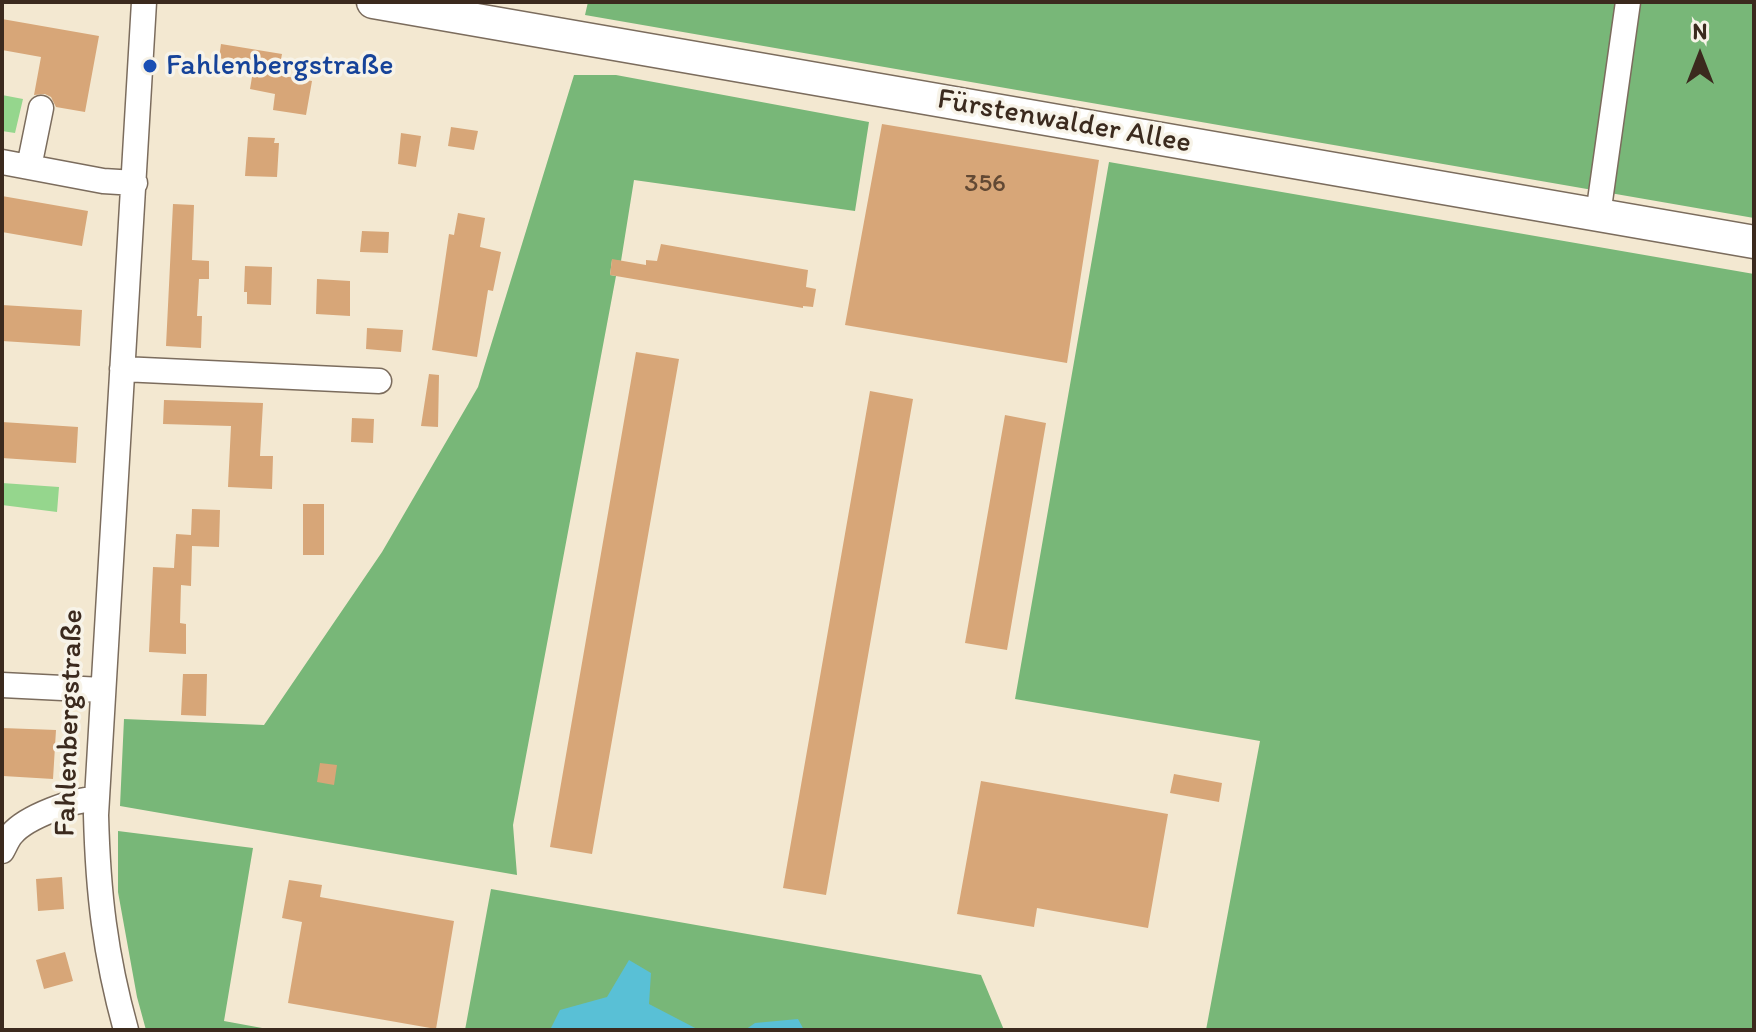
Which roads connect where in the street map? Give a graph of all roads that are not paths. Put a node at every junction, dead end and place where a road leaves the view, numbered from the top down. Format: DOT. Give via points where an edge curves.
graph roads {
  1 [pos="144,2"];
  2 [pos="373,2"];
  3 [pos="1628,2"];
  4 [pos="41,108"];
  5 [pos="2,162"];
  6 [pos="29,167"];
  7 [pos="135,183"];
  8 [pos="1598,215"];
  9 [pos="1754,242"];
  10 [pos="122,369"];
  11 [pos="379,381"];
  12 [pos="2,685"];
  13 [pos="103,690"];
  14 [pos="96,799"];
  15 [pos="2,851"];
  16 [pos="126,1030"];
  1 -- 7 [label="street, Fahlenbergstraße"];
  2 -- 8 [label="main road, Fürstenwalder Allee"];
  3 -- 8 [label="street"];
  4 -- 6 [label="street"];
  5 -- 6 [label="street"];
  6 -- 7 [label="street"];
  7 -- 10 [label="street, Fahlenbergstraße"];
  8 -- 9 [label="main road, Fürstenwalder Allee"];
  10 -- 11 [label="street"];
  10 -- 13 [label="street, Fahlenbergstraße"];
  12 -- 13 [label="street"];
  13 -- 14 [label="street, Fahlenbergstraße"];
  14 -- 15 [label="street" via="35,817 12,833"];
  14 -- 16 [label="street, Fahlenbergstraße" via="106,955"];
}
